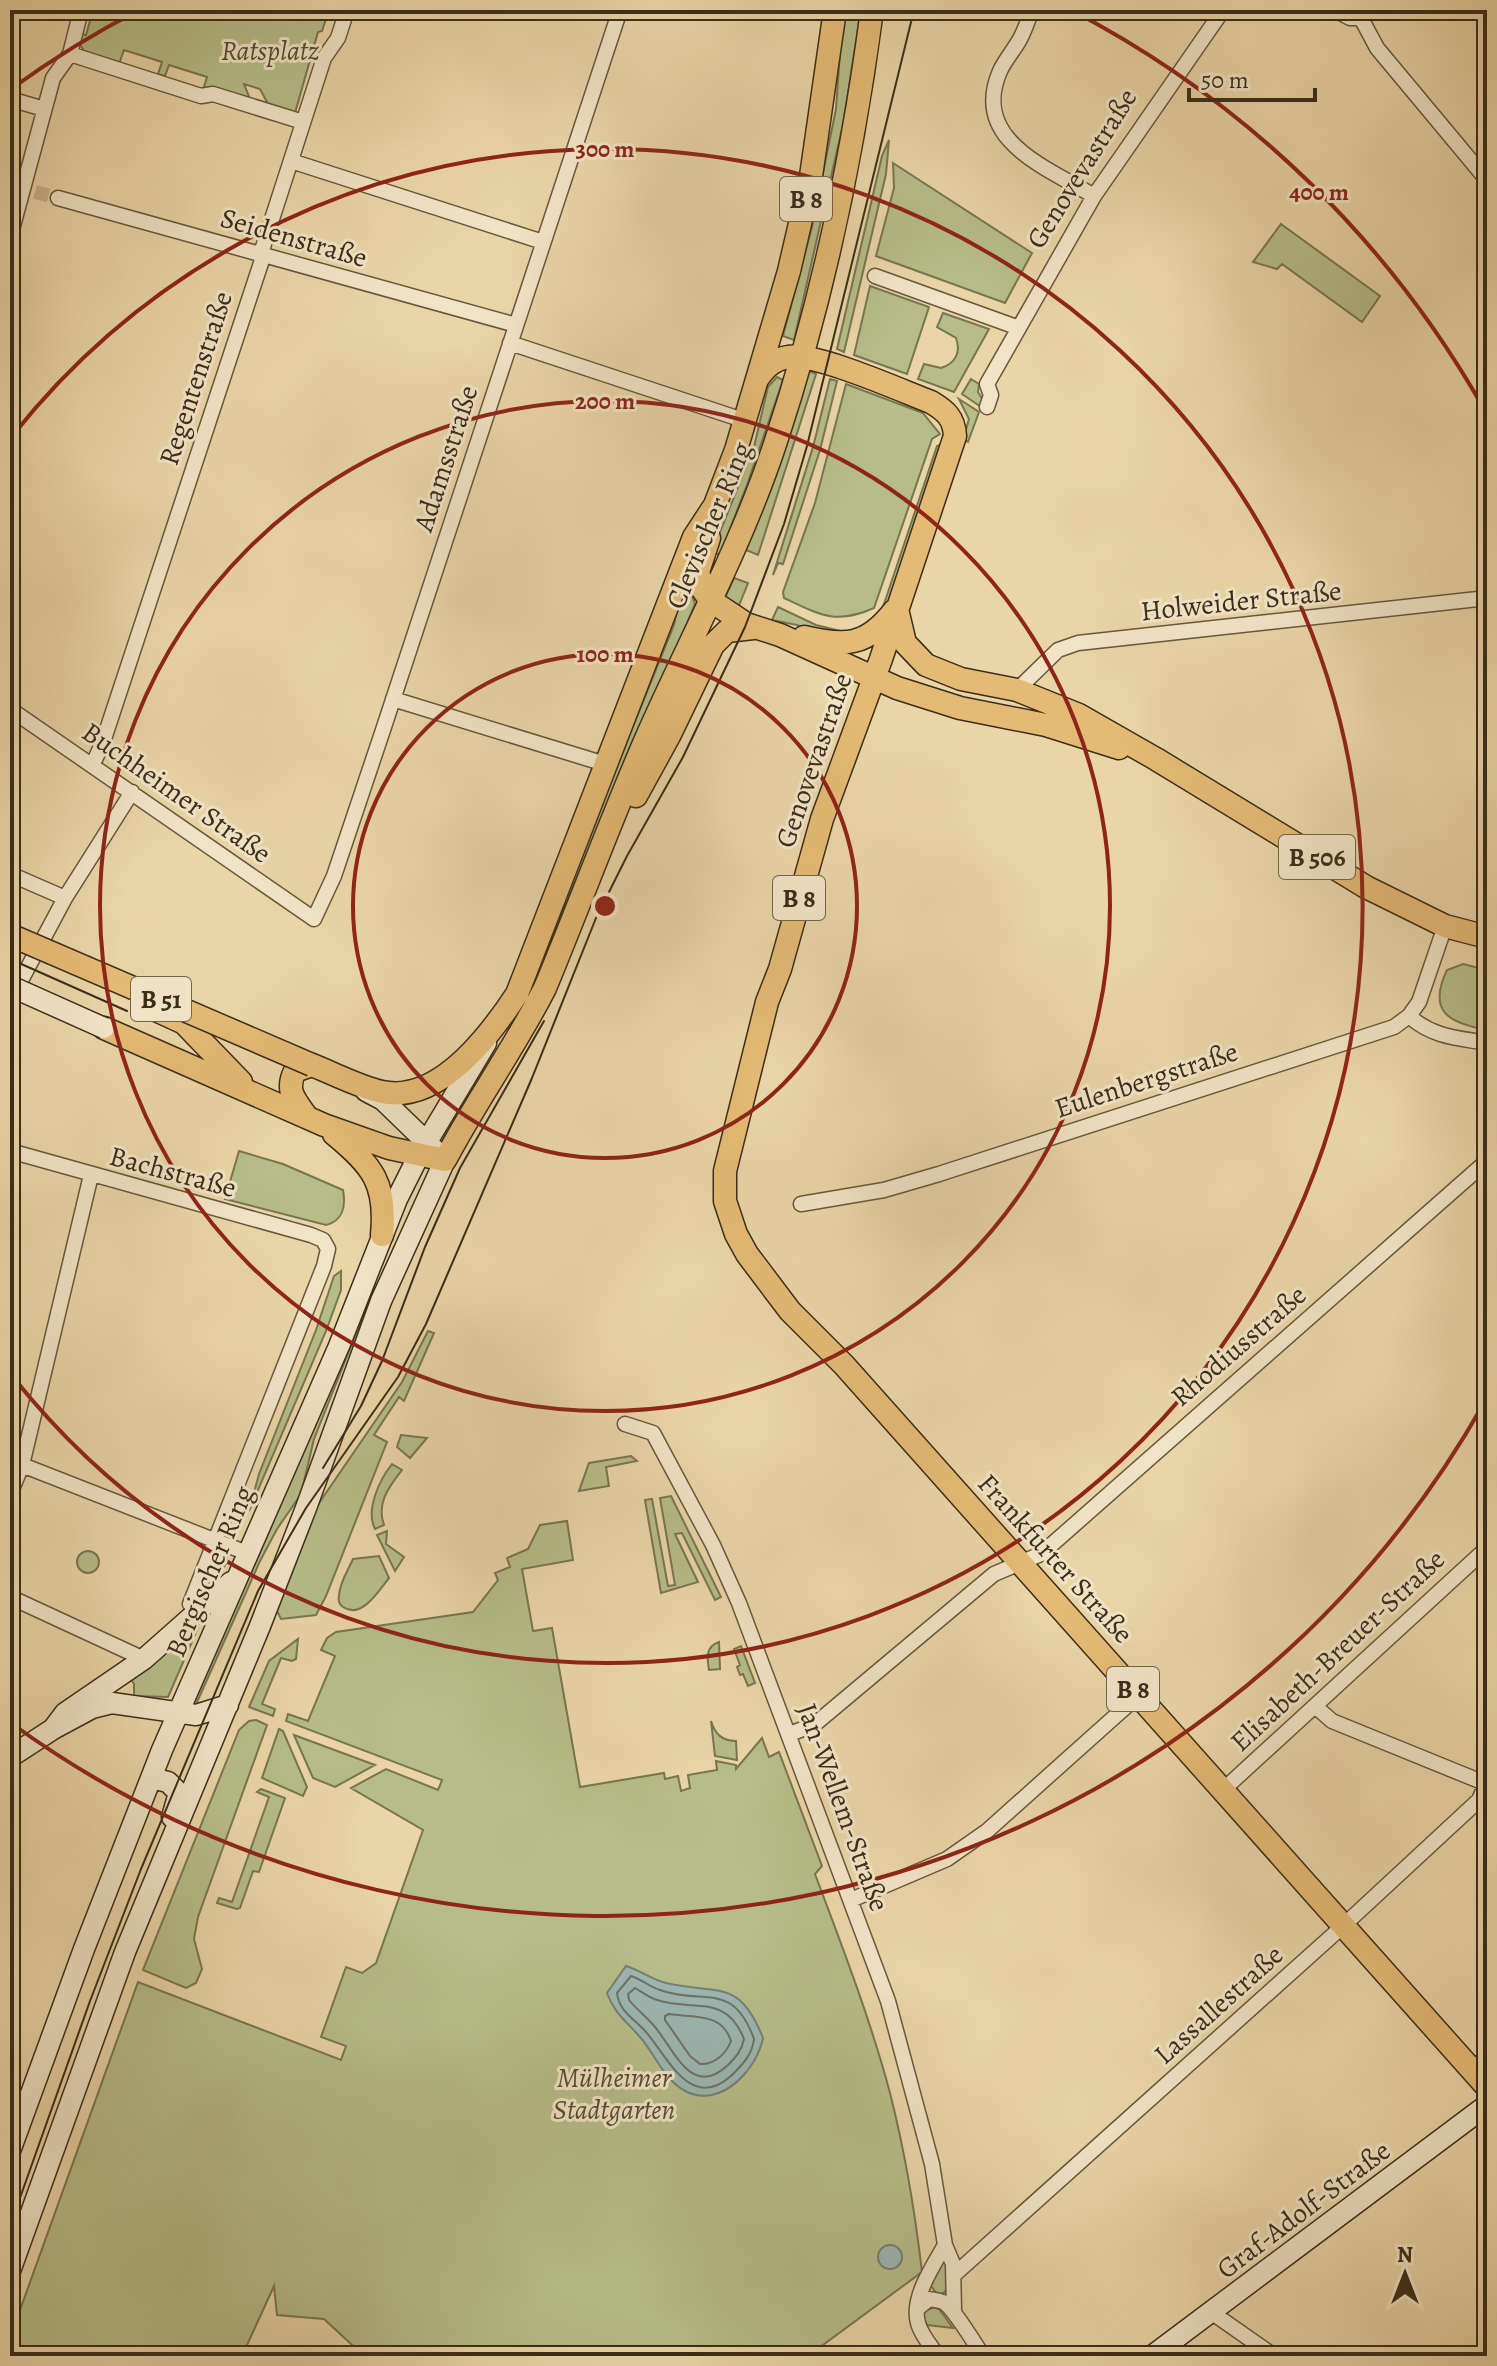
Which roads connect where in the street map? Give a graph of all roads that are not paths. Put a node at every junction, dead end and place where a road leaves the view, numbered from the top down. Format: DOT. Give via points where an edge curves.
graph roads {
  1 [pos="81,10"];
  2 [pos="347,10"];
  3 [pos="620,10"];
  4 [pos="835,10"];
  5 [pos="872,10"];
  6 [pos="1032,10"];
  7 [pos="1223,10"];
  8 [pos="1335,10"];
  9 [pos="1366,14"];
  10 [pos="70,54"];
  11 [pos="10,99"];
  12 [pos="44,109"];
  13 [pos="303,122"];
  14 [pos="291,161"];
  15 [pos="1487,180"];
  16 [pos="1094,196"];
  17 [pos="58,198"];
  18 [pos="10,237"];
  19 [pos="543,242"];
  20 [pos="262,255"];
  21 [pos="875,276"];
  22 [pos="516,325"];
  23 [pos="1019,328"];
  24 [pos="510,343"];
  25 [pos="802,356"];
  26 [pos="758,378"];
  27 [pos="987,407"];
  28 [pos="746,421"];
  29 [pos="715,505"];
  30 [pos="1487,598"];
  31 [pos="710,600"];
  32 [pos="897,607"];
  33 [pos="753,628"];
  34 [pos="780,635"];
  35 [pos="873,679"];
  36 [pos="961,679"];
  37 [pos="1017,690"];
  38 [pos="393,699"];
  39 [pos="10,709"];
  40 [pos="1156,759"];
  41 [pos="93,764"];
  42 [pos="605,764"];
  43 [pos="132,792"];
  44 [pos="10,874"];
  45 [pos="592,874"];
  46 [pos="65,898"];
  47 [pos="314,919"];
  48 [pos="1445,926"];
  49 [pos="10,935"];
  50 [pos="1487,937"];
  51 [pos="10,947"];
  52 [pos="10,986"];
  53 [pos="10,1001"];
  54 [pos="1409,1016"];
  55 [pos="104,1028"];
  56 [pos="494,1029"];
  57 [pos="1487,1043"];
  58 [pos="312,1065"];
  59 [pos="249,1091"];
  60 [pos="316,1121"];
  61 [pos="423,1148"];
  62 [pos="10,1151"];
  63 [pos="445,1160"];
  64 [pos="1487,1161"];
  65 [pos="91,1175"];
  66 [pos="725,1201"];
  67 [pos="801,1204"];
  68 [pos="382,1235"];
  69 [pos="323,1240"];
  70 [pos="625,1424"];
  71 [pos="22,1465"];
  72 [pos="10,1494"];
  73 [pos="214,1541"];
  74 [pos="1487,1548"];
  75 [pos="247,1553"];
  76 [pos="1020,1562"];
  77 [pos="237,1577"];
  78 [pos="10,1597"];
  79 [pos="197,1612"];
  80 [pos="144,1659"];
  81 [pos="1139,1695"];
  82 [pos="132,1704"];
  83 [pos="228,1705"];
  84 [pos="1315,1706"];
  85 [pos="178,1712"];
  86 [pos="53,1729"];
  87 [pos="790,1734"];
  88 [pos="162,1750"];
  89 [pos="10,1757"];
  90 [pos="151,1778"];
  91 [pos="1487,1784"];
  92 [pos="1223,1790"];
  93 [pos="165,1852"];
  94 [pos="851,1900"];
  95 [pos="1343,1926"];
  96 [pos="1479,2063"];
  97 [pos="1487,2087"];
  98 [pos="1487,2105"];
  99 [pos="14,2129"];
  100 [pos="10,2151"];
  101 [pos="945,2245"];
  102 [pos="976,2255"];
  103 [pos="10,2271"];
  104 [pos="955,2274"];
  105 [pos="917,2309"];
  106 [pos="954,2311"];
  107 [pos="1211,2312"];
  108 [pos="938,2356"];
  109 [pos="983,2356"];
  110 [pos="1152,2356"];
  111 [pos="1274,2356"];
  1 -- 10 [label="street"];
  2 -- 13 [label="street, Regentenstraße"];
  3 -- 19 [label="street, Adamsstraße"];
  4 -- 26 [label="main road, Clevischer Ring / B 8" via="809,188"];
  5 -- 25 [label="main road, Clevischer Ring / B 8" via="853,132"];
  6 -- 16 [label="street" via="1000,72 994,115 1020,152"];
  7 -- 16 [label="street, Genovevastraße"];
  8 -- 9 [label="street" via="1350,18"];
  9 -- 15 [label="street" via="1377,48"];
  10 -- 12 [label="street" via="53,78"];
  10 -- 13 [label="street"];
  11 -- 12 [label="street"];
  12 -- 18 [label="street" via="29,190"];
  13 -- 14 [label="street, Regentenstraße"];
  14 -- 19 [label="street"];
  14 -- 20 [label="street, Regentenstraße"];
  16 -- 23 [label="street, Genovevastraße"];
  17 -- 20 [label="street, Seidenstraße"];
  19 -- 22 [label="street, Adamsstraße"];
  20 -- 22 [label="street, Seidenstraße"];
  20 -- 41 [label="street, Regentenstraße"];
  21 -- 23 [label="street"];
  22 -- 24 [label="street, Adamsstraße"];
  23 -- 27 [label="street, Genovevastraße" via="987,384"];
  24 -- 28 [label="street"];
  24 -- 38 [label="street, Adamsstraße"];
  25 -- 26 [label="main road" via="776,360"];
  25 -- 31 [label="main road, Clevischer Ring" via="775,444"];
  25 -- 32 [label="main road, Genovevastraße / B 8" via="931,402 952,418 955,436"];
  26 -- 28 [label="main road, Clevischer Ring"];
  28 -- 29 [label="main road, Clevischer Ring"];
  29 -- 31 [label="main road" via="698,572"];
  29 -- 42 [label="main road, Clevischer Ring" via="694,537"];
  30 -- 37 [label="street, Holweider Straße" via="1078,643 1058,650"];
  31 -- 33 [label="main road"];
  31 -- 45 [label="main road, Clevischer Ring"];
  32 -- 34 [label="main road" via="883,625 855,642"];
  32 -- 35 [label="main road, Genovevastraße / B 8"];
  32 -- 36 [label="main road, B 506" via="900,631 912,653 926,665"];
  33 -- 34 [label="main road"];
  33 -- 45 [label="main road" via="727,631 713,645"];
  34 -- 35 [label="main road"];
  35 -- 36 [label="main road"];
  35 -- 40 [label="main road, B 506" via="960,708 1046,725"];
  35 -- 66 [label="main road, Genovevastraße / B 8" via="823,813 767,1002 728,1151"];
  36 -- 37 [label="main road, B 506"];
  37 -- 40 [label="main road, B 506" via="1079,715"];
  38 -- 42 [label="street"];
  38 -- 47 [label="street, Adamsstraße" via="334,876"];
  39 -- 41 [label="street, Buchheimer Straße"];
  40 -- 48 [label="main road, B 506" via="1366,887"];
  41 -- 43 [label="street, Buchheimer Straße"];
  42 -- 56 [label="main road, Clevischer Ring" via="517,994"];
  43 -- 46 [label="street"];
  43 -- 47 [label="street, Buchheimer Straße"];
  44 -- 46 [label="street"];
  45 -- 63 [label="main road, Clevischer Ring" via="533,1012"];
  46 -- 53 [label="street"];
  48 -- 50 [label="main road, B 506"];
  48 -- 54 [label="street" via="1419,1002"];
  49 -- 58 [label="main road, B 51, bridge"];
  51 -- 59 [label="main road, B 51" via="184,1023"];
  52 -- 55 [label="main road, B 51, bridge"];
  54 -- 57 [label="street" via="1438,1035"];
  54 -- 67 [label="street, Eulenbergstraße" via="1394,1027 939,1174"];
  55 -- 59 [label="main road, B 51"];
  56 -- 58 [label="main road, B 51" via="433,1084 403,1094 382,1092"];
  56 -- 61 [label="main road, Bergischer Ring"];
  58 -- 60 [label="main road" via="295,1071 289,1082 290,1094"];
  58 -- 61 [label="main road, B 51" via="383,1100"];
  59 -- 60 [label="main road, B 51"];
  60 -- 61 [label="main road, B 51"];
  60 -- 68 [label="main road" via="373,1171 384,1208"];
  61 -- 63 [label="main road, B 51"];
  61 -- 68 [label="main road, Bergischer Ring"];
  62 -- 65 [label="street, Bachstraße"];
  63 -- 83 [label="main road" via="381,1301"];
  64 -- 76 [label="street, Rhodiusstraße" via="1041,1554"];
  65 -- 69 [label="street, Bachstraße"];
  65 -- 71 [label="street"];
  66 -- 76 [label="main road, Frankfurter Straße / B 8" via="740,1242 767,1283"];
  68 -- 75 [label="main road, Bergischer Ring"];
  69 -- 73 [label="street, Bergischer Ring" via="328,1249 324,1266"];
  70 -- 87 [label="street, Jan-Wellem-Straße" via="653,1433 697,1515 727,1575"];
  71 -- 72 [label="street"];
  71 -- 73 [label="street"];
  73 -- 75 [label="street"];
  73 -- 79 [label="street, Bergischer Ring" via="190,1604"];
  74 -- 84 [label="street, Elisabeth-Breuer-Straße"];
  75 -- 77 [label="main road, Bergischer Ring"];
  76 -- 81 [label="main road, Frankfurter Straße / B 8"];
  76 -- 87 [label="street, Rhodiusstraße" via="994,1574 815,1724"];
  77 -- 79 [label="main road"];
  77 -- 85 [label="main road, Bergischer Ring"];
  78 -- 80 [label="street"];
  79 -- 80 [label="main road"];
  80 -- 86 [label="main road" via="65,1713"];
  81 -- 92 [label="main road, Frankfurter Straße / B 8"];
  81 -- 94 [label="street" via="987,1831 947,1859"];
  82 -- 85 [label="main road"];
  82 -- 86 [label="main road" via="92,1708"];
  82 -- 88 [label="main road" via="159,1728"];
  83 -- 85 [label="main road" via="196,1715"];
  83 -- 93 [label="main road"];
  84 -- 91 [label="street" via="1332,1721"];
  84 -- 92 [label="street, Elisabeth-Breuer-Straße"];
  85 -- 88 [label="main road, Bergischer Ring"];
  86 -- 89 [label="main road"];
  87 -- 94 [label="street, Jan-Wellem-Straße"];
  88 -- 90 [label="main road, Bergischer Ring"];
  90 -- 93 [label="main road" via="168,1782 179,1793 165,1833"];
  90 -- 99 [label="main road, Bergischer Ring"];
  91 -- 95 [label="street, Lassallestraße" via="1479,1800"];
  92 -- 95 [label="main road, Frankfurter Straße / B 8"];
  93 -- 103 [label="main road"];
  94 -- 101 [label="street, Jan-Wellem-Straße" via="912,2084"];
  95 -- 96 [label="main road, Frankfurter Straße / B 8"];
  95 -- 102 [label="street, Lassallestraße"];
  96 -- 97 [label="main road, Frankfurter Straße / B 8"];
  98 -- 107 [label="main road, Graf-Adolf-Straße"];
  99 -- 100 [label="main road, Bergischer Ring"];
  101 -- 102 [label="street" via="965,2257"];
  101 -- 104 [label="street, Jan-Wellem-Straße"];
  101 -- 105 [label="street"];
  102 -- 104 [label="street, Lassallestraße"];
  104 -- 106 [label="street, Jan-Wellem-Straße"];
  105 -- 106 [label="street" via="929,2299"];
  105 -- 108 [label="street" via="917,2322"];
  106 -- 109 [label="street"];
  107 -- 110 [label="main road, Graf-Adolf-Straße"];
  107 -- 111 [label="street"];
}
